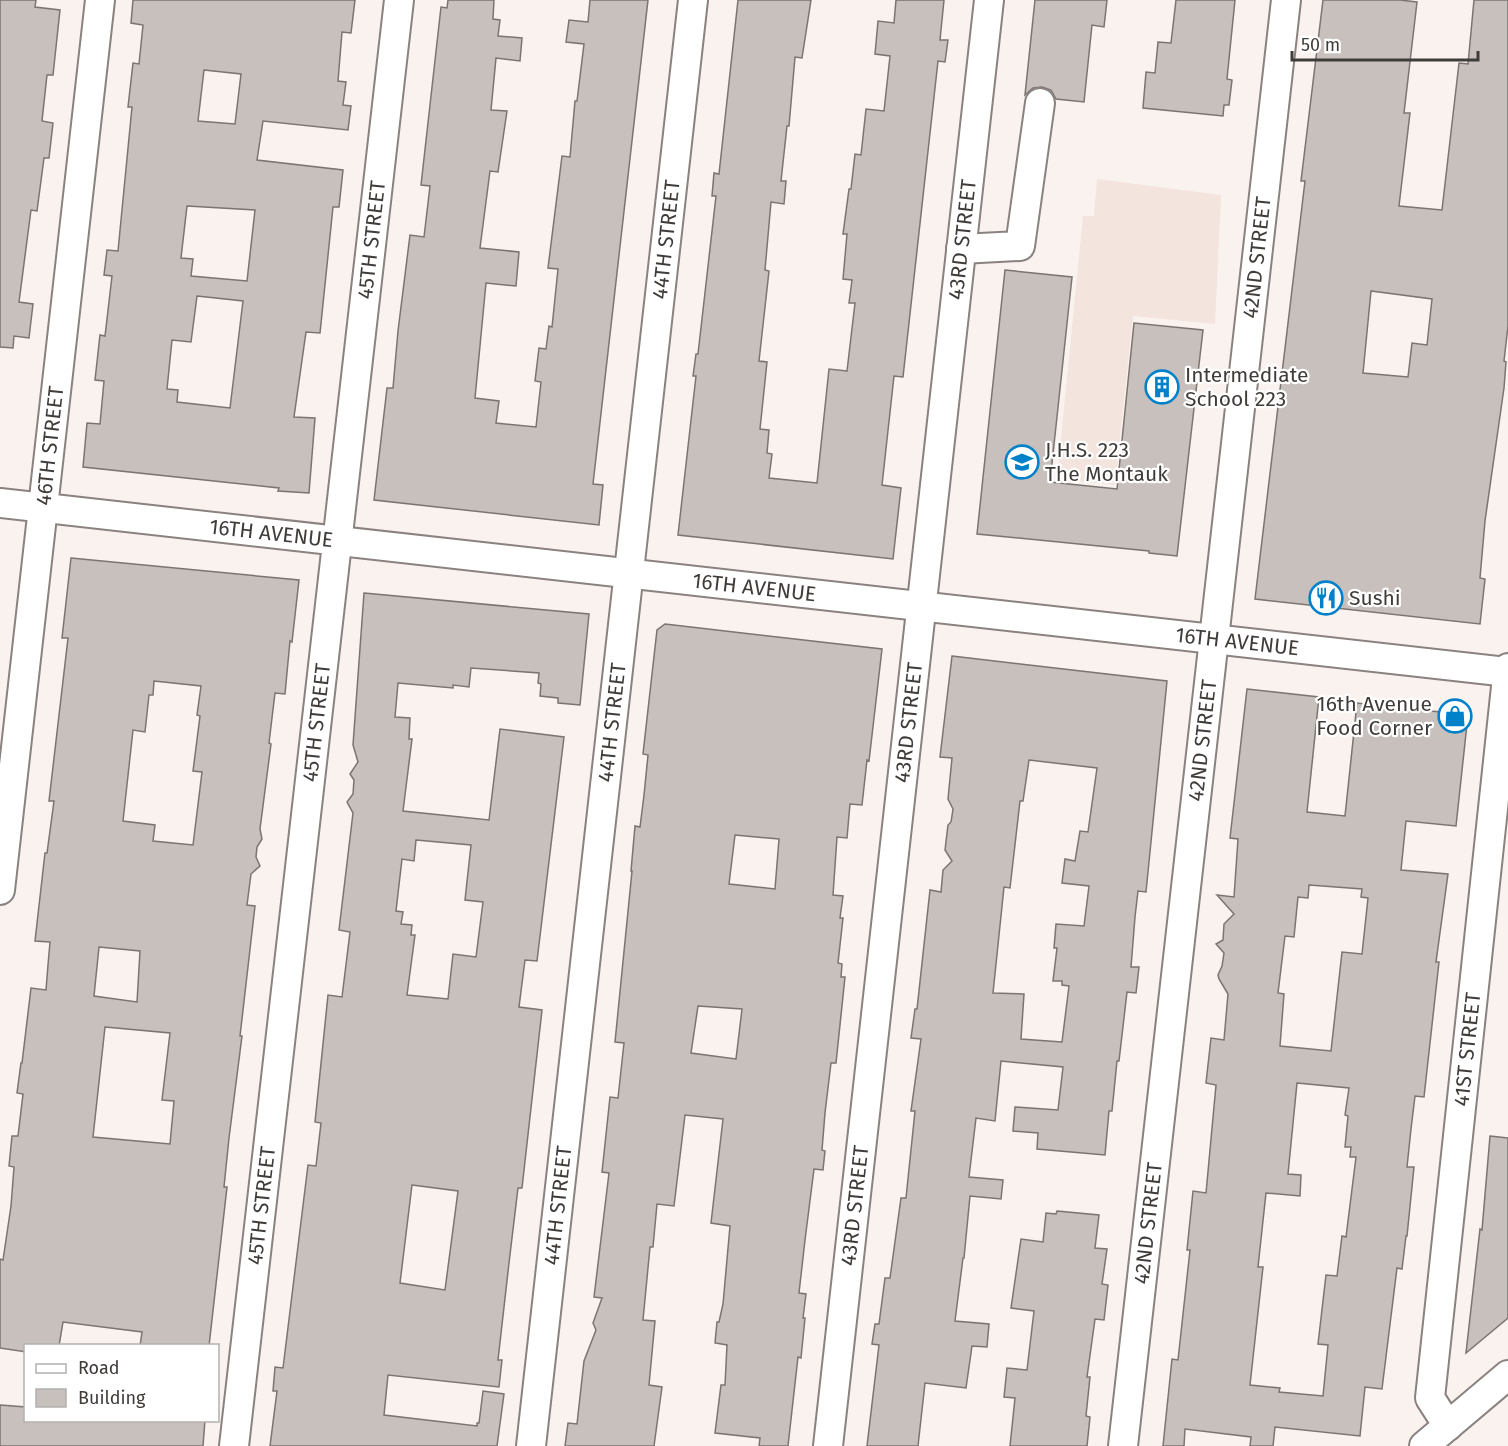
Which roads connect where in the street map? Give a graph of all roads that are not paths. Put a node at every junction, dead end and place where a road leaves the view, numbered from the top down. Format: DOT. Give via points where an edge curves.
graph roads {
  1 [pos="100,0"];
  2 [pos="399,0"];
  3 [pos="693,0"];
  4 [pos="989,0"];
  5 [pos="1286,0"];
  6 [pos="1040,103"];
  7 [pos="962,249"];
  8 [pos="0,503"];
  9 [pos="43,507"];
  10 [pos="337,540"];
  11 [pos="629,573"];
  12 [pos="921,607"];
  13 [pos="1214,639"];
  14 [pos="1508,671"];
  15 [pos="0,890"];
  16 [pos="1508,1375"];
  17 [pos="1448,1426"];
  18 [pos="234,1446"];
  19 [pos="531,1446"];
  20 [pos="828,1446"];
  21 [pos="1123,1446"];
  22 [pos="1424,1446"];
  1 -- 9 [label="street, 46TH STREET"];
  2 -- 10 [label="street, 45TH STREET"];
  3 -- 11 [label="street, 44TH STREET"];
  4 -- 7 [label="street, 43RD STREET"];
  5 -- 13 [label="street, 42ND STREET"];
  6 -- 7 [label="street" via="1020,246"];
  7 -- 12 [label="street, 43RD STREET"];
  8 -- 9 [label="street, 16TH AVENUE"];
  9 -- 10 [label="street, 16TH AVENUE"];
  9 -- 15 [label="street, 46TH STREET"];
  10 -- 11 [label="street, 16TH AVENUE"];
  10 -- 18 [label="street, 45TH STREET"];
  11 -- 12 [label="street, 16TH AVENUE"];
  11 -- 19 [label="street, 44TH STREET"];
  12 -- 13 [label="street, 16TH AVENUE"];
  12 -- 20 [label="street, 43RD STREET"];
  13 -- 14 [label="street, 16TH AVENUE"];
  13 -- 21 [label="street, 42ND STREET"];
  14 -- 17 [label="street, 41ST STREET" via="1430,1398"];
  16 -- 17 [label="street"];
  17 -- 22 [label="street"];
}
